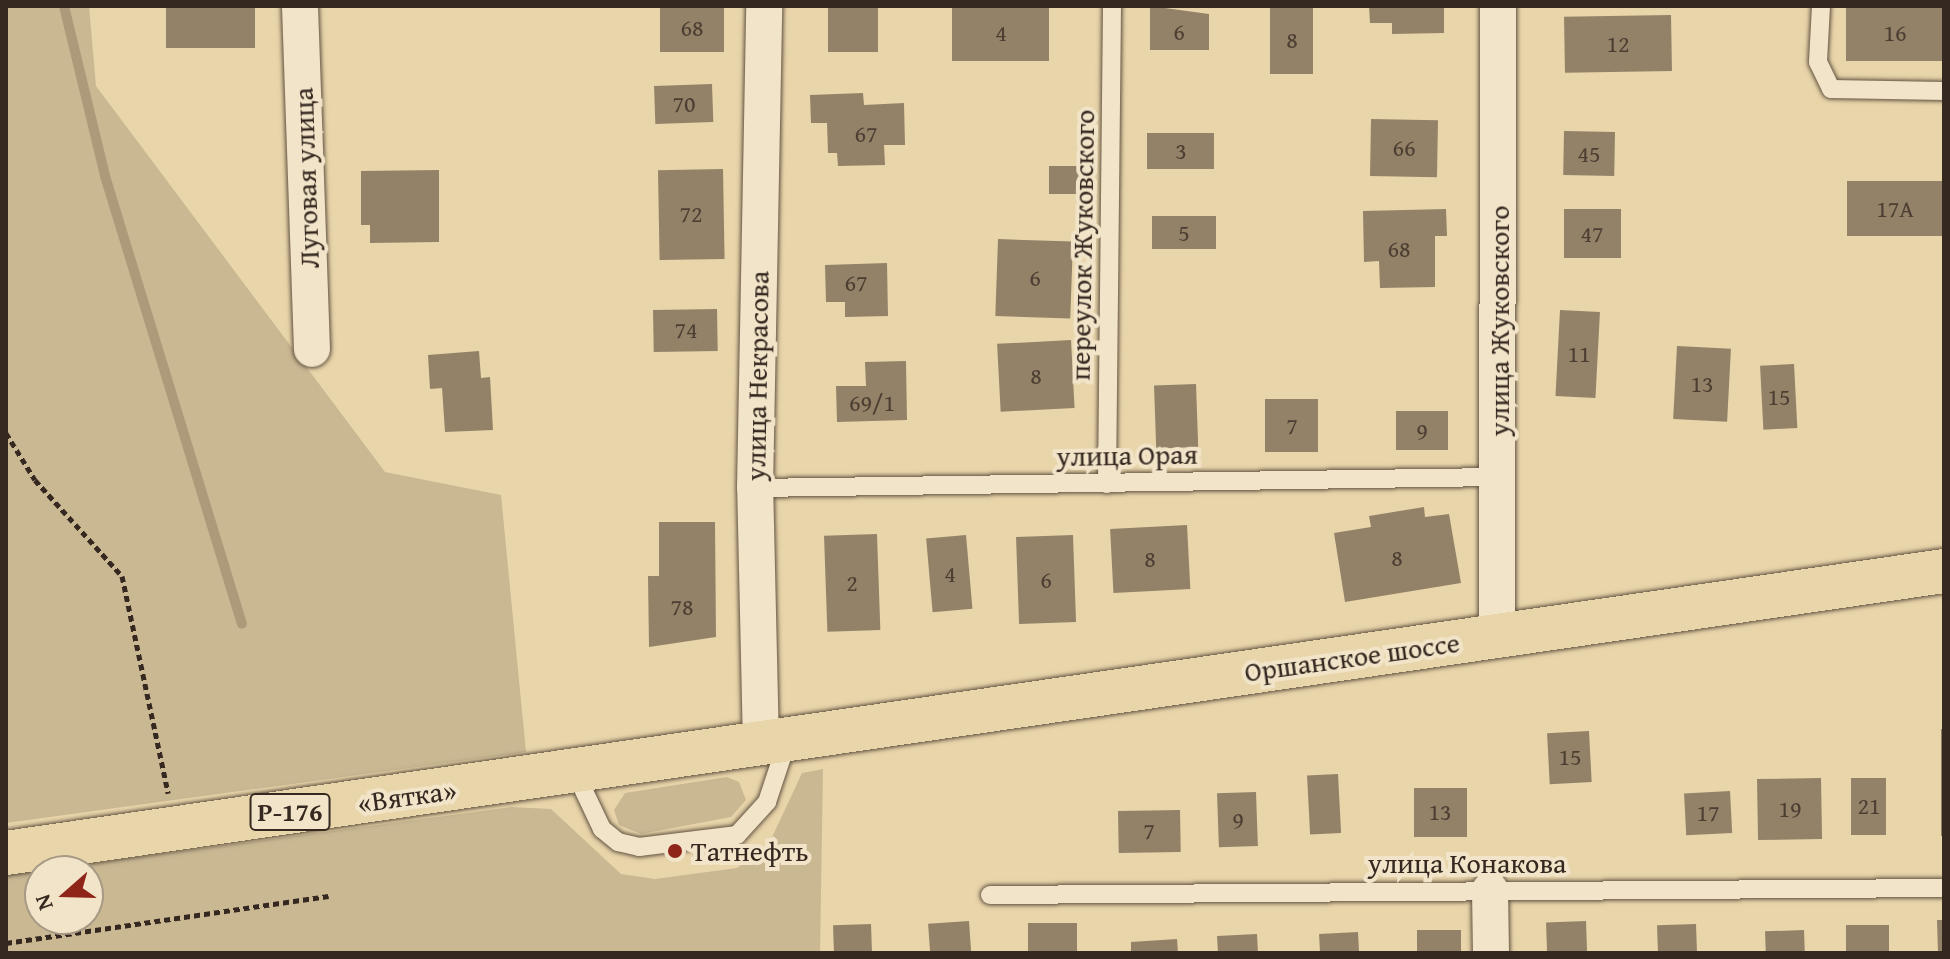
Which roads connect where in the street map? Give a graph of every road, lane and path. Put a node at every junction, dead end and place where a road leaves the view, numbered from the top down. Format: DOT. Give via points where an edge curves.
graph roads {
  1 [pos="300,6"];
  2 [pos="764,6"];
  3 [pos="1112,6"];
  4 [pos="1498,6"];
  5 [pos="1821,6"];
  6 [pos="1944,91"];
  7 [pos="312,349"];
  8 [pos="6,433"];
  9 [pos="1499,477"];
  10 [pos="1107,484"];
  11 [pos="755,488"];
  12 [pos="1944,571"];
  13 [pos="1497,636"];
  14 [pos="774,744"];
  15 [pos="575,772"];
  16 [pos="176,829"];
  17 [pos="6,853"];
  18 [pos="1944,888"];
  19 [pos="1490,890"];
  20 [pos="990,895"];
  21 [pos="329,896"];
  22 [pos="6,943"];
  23 [pos="1491,953"];
  1 -- 7 [label="street, Луговая улица"];
  2 -- 11 [label="street, улица Некрасова"];
  3 -- 10 [label="lane, переулок Жуковского"];
  4 -- 9 [label="street, улица Жуковского"];
  5 -- 6 [label="lane" via="1818,62 1831,89"];
  8 -- 16 [label="path" via="35,480 122,576"];
  9 -- 10 [label="lane, улица Орая"];
  9 -- 13 [label="street, улица Жуковского"];
  10 -- 11 [label="lane, улица Орая"];
  11 -- 14 [label="street, улица Некрасова"];
  12 -- 13 [label="main road, Оршанское шоссе"];
  13 -- 14 [label="main road, Оршанское шоссе"];
  14 -- 15 [label="main road, «Вятка»"];
  14 -- 15 [label="lane" via="767,802 737,835 639,847 618,842 602,829"];
  15 -- 16 [label="main road, «Вятка» / Р-176"];
  16 -- 17 [label="main road, «Вятка» / Р-176"];
  18 -- 19 [label="lane, улица Конакова"];
  19 -- 20 [label="lane, улица Конакова"];
  19 -- 23 [label="street"];
  21 -- 22 [label="path"];
}
